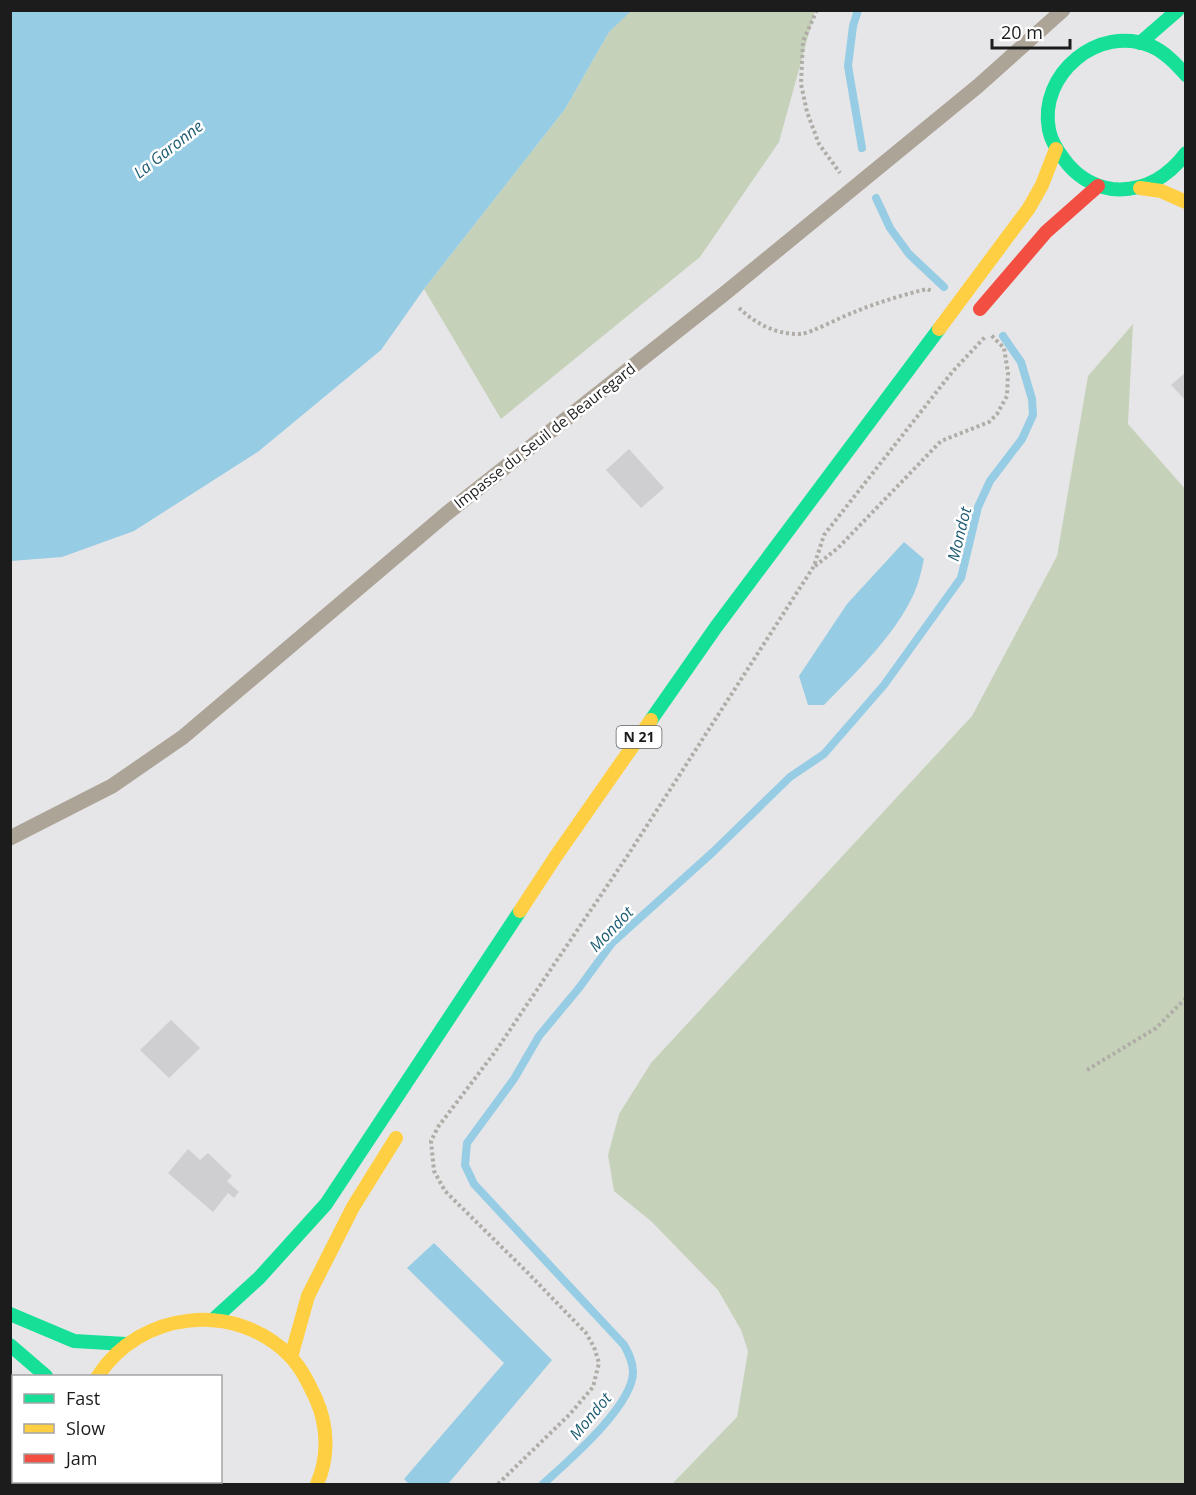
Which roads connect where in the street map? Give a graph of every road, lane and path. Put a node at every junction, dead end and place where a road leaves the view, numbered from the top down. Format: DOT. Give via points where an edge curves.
graph roads {
  1 [pos="817,10"];
  2 [pos="1063,10"];
  3 [pos="1178,10"];
  4 [pos="1140,43"];
  5 [pos="1185,75"];
  6 [pos="1056,148"];
  7 [pos="1185,153"];
  8 [pos="843,176"];
  9 [pos="1098,186"];
  10 [pos="1140,188"];
  11 [pos="1185,202"];
  12 [pos="936,293"];
  13 [pos="724,294"];
  14 [pos="973,318"];
  15 [pos="993,328"];
  16 [pos="991,335"];
  17 [pos="814,566"];
  18 [pos="10,838"];
  19 [pos="1185,998"];
  20 [pos="1087,1070"];
  21 [pos="403,1127"];
  22 [pos="10,1314"];
  23 [pos="213,1319"];
  24 [pos="126,1344"];
  25 [pos="10,1345"];
  26 [pos="291,1357"];
  27 [pos="44,1375"];
  28 [pos="99,1375"];
  29 [pos="317,1485"];
  30 [pos="498,1485"];
  1 -- 8 [label="path" via="803,40 801,84 819,144"];
  2 -- 13 [label="lane, Impasse du Seuil de Beauregard" via="978,87"];
  3 -- 4 [label="main road"];
  4 -- 5 [label="main road" via="1172,59"];
  4 -- 6 [label="main road" via="1114,41 1095,46 1077,56 1063,71 1048,109 1049,129"];
  6 -- 9 [label="main road" via="1067,165"];
  6 -- 23 [label="main road, N 21" via="1029,208 716,627 556,856 326,1204 259,1278"];
  7 -- 10 [label="main road" via="1179,164 1161,179"];
  9 -- 10 [label="main road"];
  9 -- 14 [label="main road" via="1046,232"];
  10 -- 11 [label="main road" via="1161,191"];
  12 -- 13 [label="path" via="927,289 912,293 802,334 771,330 748,317"];
  13 -- 18 [label="lane, Impasse du Seuil de Beauregard" via="446,514 183,737 112,786"];
  15 -- 17 [label="path" via="953,371 824,536"];
  16 -- 17 [label="path" via="1004,348 1008,373 1007,396 997,414 989,422 941,441 838,548"];
  17 -- 30 [label="path" via="628,855 431,1140 434,1171 445,1191 586,1333 599,1363 593,1387"];
  19 -- 20 [label="path" via="1156,1028"];
  21 -- 26 [label="main road" via="353,1207 308,1296"];
  22 -- 24 [label="main road" via="74,1341"];
  23 -- 24 [label="main road" via="182,1320 153,1329"];
  23 -- 26 [label="main road" via="243,1325 269,1338"];
  24 -- 28 [label="main road"];
  25 -- 27 [label="main road"];
  26 -- 29 [label="main road" via="313,1389 325,1426 324,1464"];
}
